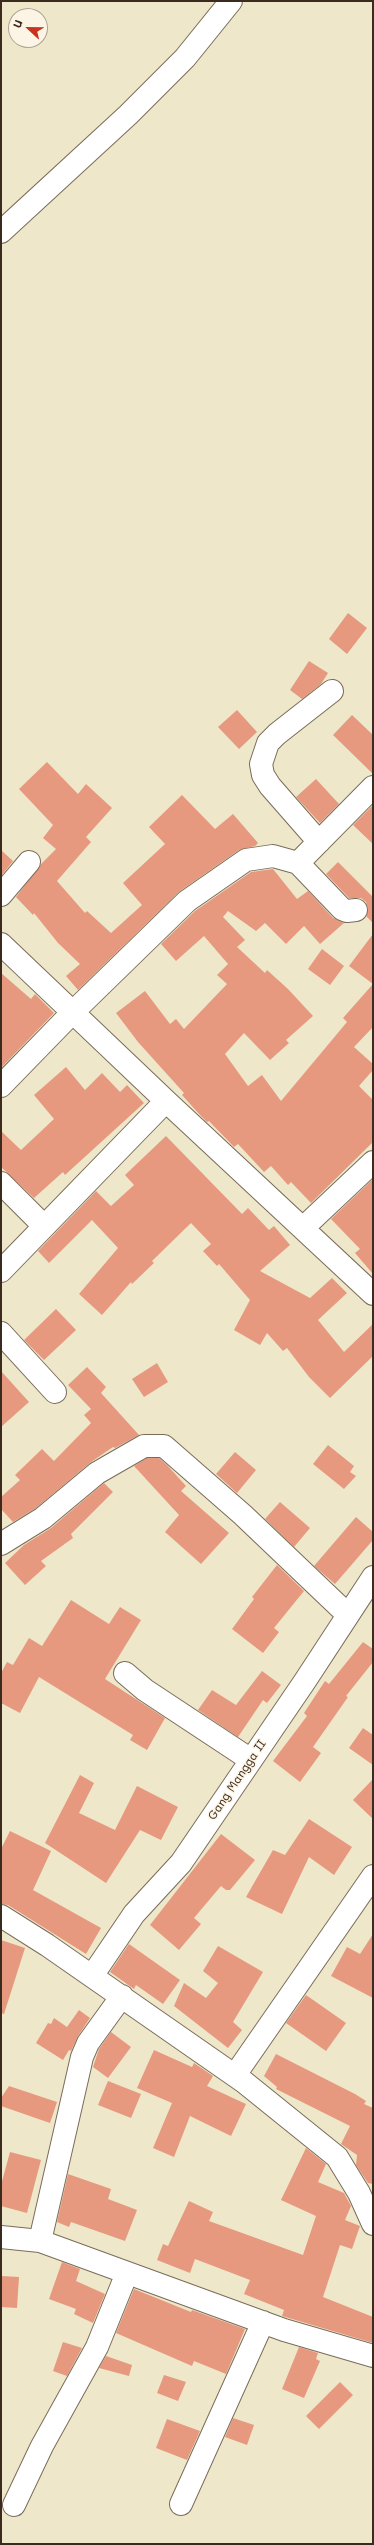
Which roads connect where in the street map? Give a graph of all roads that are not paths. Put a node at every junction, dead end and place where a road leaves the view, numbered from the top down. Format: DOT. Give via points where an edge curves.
graph roads {
  1 [pos="230,1"];
  2 [pos="1,232"];
  3 [pos="332,691"];
  4 [pos="373,787"];
  5 [pos="319,842"];
  6 [pos="29,862"];
  7 [pos="298,863"];
  8 [pos="1,895"];
  9 [pos="356,910"];
  10 [pos="1,944"];
  11 [pos="72,1012"];
  12 [pos="1,1086"];
  13 [pos="166,1101"];
  14 [pos="373,1162"];
  15 [pos="1,1183"];
  16 [pos="44,1226"];
  17 [pos="303,1228"];
  18 [pos="1,1271"];
  19 [pos="373,1294"];
  20 [pos="1,1333"];
  21 [pos="55,1392"];
  22 [pos="1,1544"];
  23 [pos="373,1577"];
  24 [pos="348,1615"];
  25 [pos="125,1673"];
  26 [pos="251,1760"];
  27 [pos="373,1876"];
  28 [pos="1,1916"];
  29 [pos="92,1976"];
  30 [pos="122,1996"];
  31 [pos="234,2075"];
  32 [pos="373,2224"];
  33 [pos="1,2237"];
  34 [pos="40,2242"];
  35 [pos="128,2273"];
  36 [pos="264,2322"];
  37 [pos="373,2356"];
  38 [pos="181,2504"];
  39 [pos="14,2505"];
  1 -- 2 [label="street" via="184,58 148,95"];
  3 -- 5 [label="street" via="268,743 261,764 263,775 270,786"];
  4 -- 5 [label="street"];
  5 -- 7 [label="street"];
  6 -- 8 [label="street"];
  7 -- 9 [label="street" via="342,909"];
  7 -- 11 [label="street" via="273,856 246,860 187,901"];
  10 -- 11 [label="street"];
  11 -- 12 [label="street"];
  11 -- 13 [label="street"];
  13 -- 16 [label="street"];
  13 -- 17 [label="street"];
  14 -- 17 [label="street"];
  15 -- 16 [label="street"];
  16 -- 18 [label="street"];
  17 -- 19 [label="street"];
  20 -- 21 [label="street"];
  22 -- 24 [label="street" via="43,1518 110,1465 144,1446 164,1446 243,1515"];
  23 -- 24 [label="street, Gang Mangga II"];
  24 -- 26 [label="street, Gang Mangga II"];
  25 -- 26 [label="street" via="145,1690"];
  26 -- 29 [label="street, Gang Mangga II" via="181,1863 134,1914"];
  27 -- 31 [label="street"];
  28 -- 29 [label="street"];
  29 -- 30 [label="street"];
  30 -- 31 [label="street"];
  30 -- 34 [label="street" via="88,2043 82,2057"];
  31 -- 32 [label="street" via="337,2157 359,2193"];
  33 -- 34 [label="street"];
  34 -- 35 [label="street"];
  35 -- 36 [label="street"];
  35 -- 39 [label="street" via="97,2347 42,2446"];
  36 -- 37 [label="street"];
  36 -- 38 [label="street"];
}
